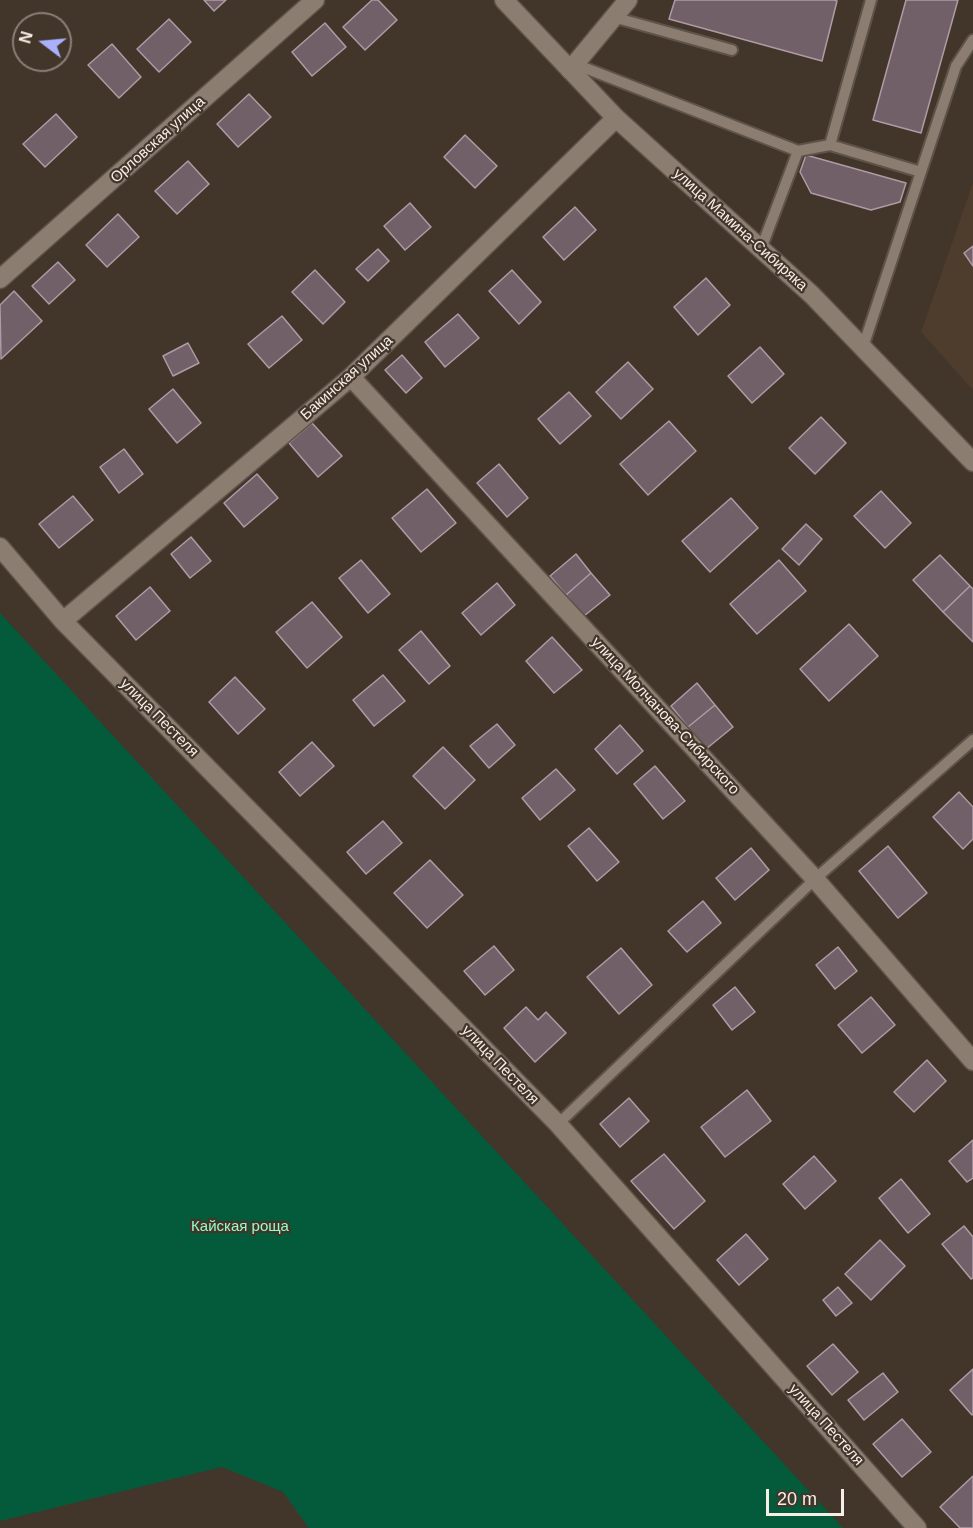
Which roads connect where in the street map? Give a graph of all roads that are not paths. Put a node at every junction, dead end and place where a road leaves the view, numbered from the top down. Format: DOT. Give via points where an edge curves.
graph roads {
  1 [pos="315,0"];
  2 [pos="504,0"];
  3 [pos="628,0"];
  4 [pos="871,0"];
  5 [pos="613,17"];
  6 [pos="973,40"];
  7 [pos="732,50"];
  8 [pos="572,67"];
  9 [pos="616,118"];
  10 [pos="830,146"];
  11 [pos="798,150"];
  12 [pos="921,172"];
  13 [pos="761,249"];
  14 [pos="0,279"];
  15 [pos="863,347"];
  16 [pos="351,377"];
  17 [pos="973,462"];
  18 [pos="0,547"];
  19 [pos="63,621"];
  20 [pos="973,740"];
  21 [pos="815,879"];
  22 [pos="973,1061"];
  23 [pos="558,1124"];
  24 [pos="917,1528"];
  1 -- 14 [label="street, Орловская улица"];
  2 -- 8 [label="street, улица Мамина-Сибиряка"];
  3 -- 5 [label="street"];
  4 -- 10 [label="lane"];
  5 -- 7 [label="lane"];
  5 -- 8 [label="street"];
  6 -- 12 [label="lane" via="956,66"];
  8 -- 9 [label="street, улица Мамина-Сибиряка"];
  8 -- 11 [label="lane"];
  9 -- 13 [label="street, улица Мамина-Сибиряка"];
  9 -- 16 [label="street, Бакинская улица"];
  10 -- 11 [label="lane"];
  10 -- 12 [label="lane"];
  11 -- 13 [label="lane"];
  12 -- 15 [label="lane"];
  13 -- 15 [label="street, улица Мамина-Сибиряка"];
  15 -- 17 [label="street, улица Мамина-Сибиряка"];
  16 -- 19 [label="street, Бакинская улица"];
  16 -- 21 [label="street, улица Молчанова-Сибирского"];
  18 -- 19 [label="street, улица Пестеля"];
  19 -- 23 [label="street, улица Пестеля"];
  20 -- 21 [label="lane"];
  21 -- 22 [label="street, улица Молчанова-Сибирского"];
  21 -- 23 [label="lane"];
  23 -- 24 [label="street, улица Пестеля"];
}
